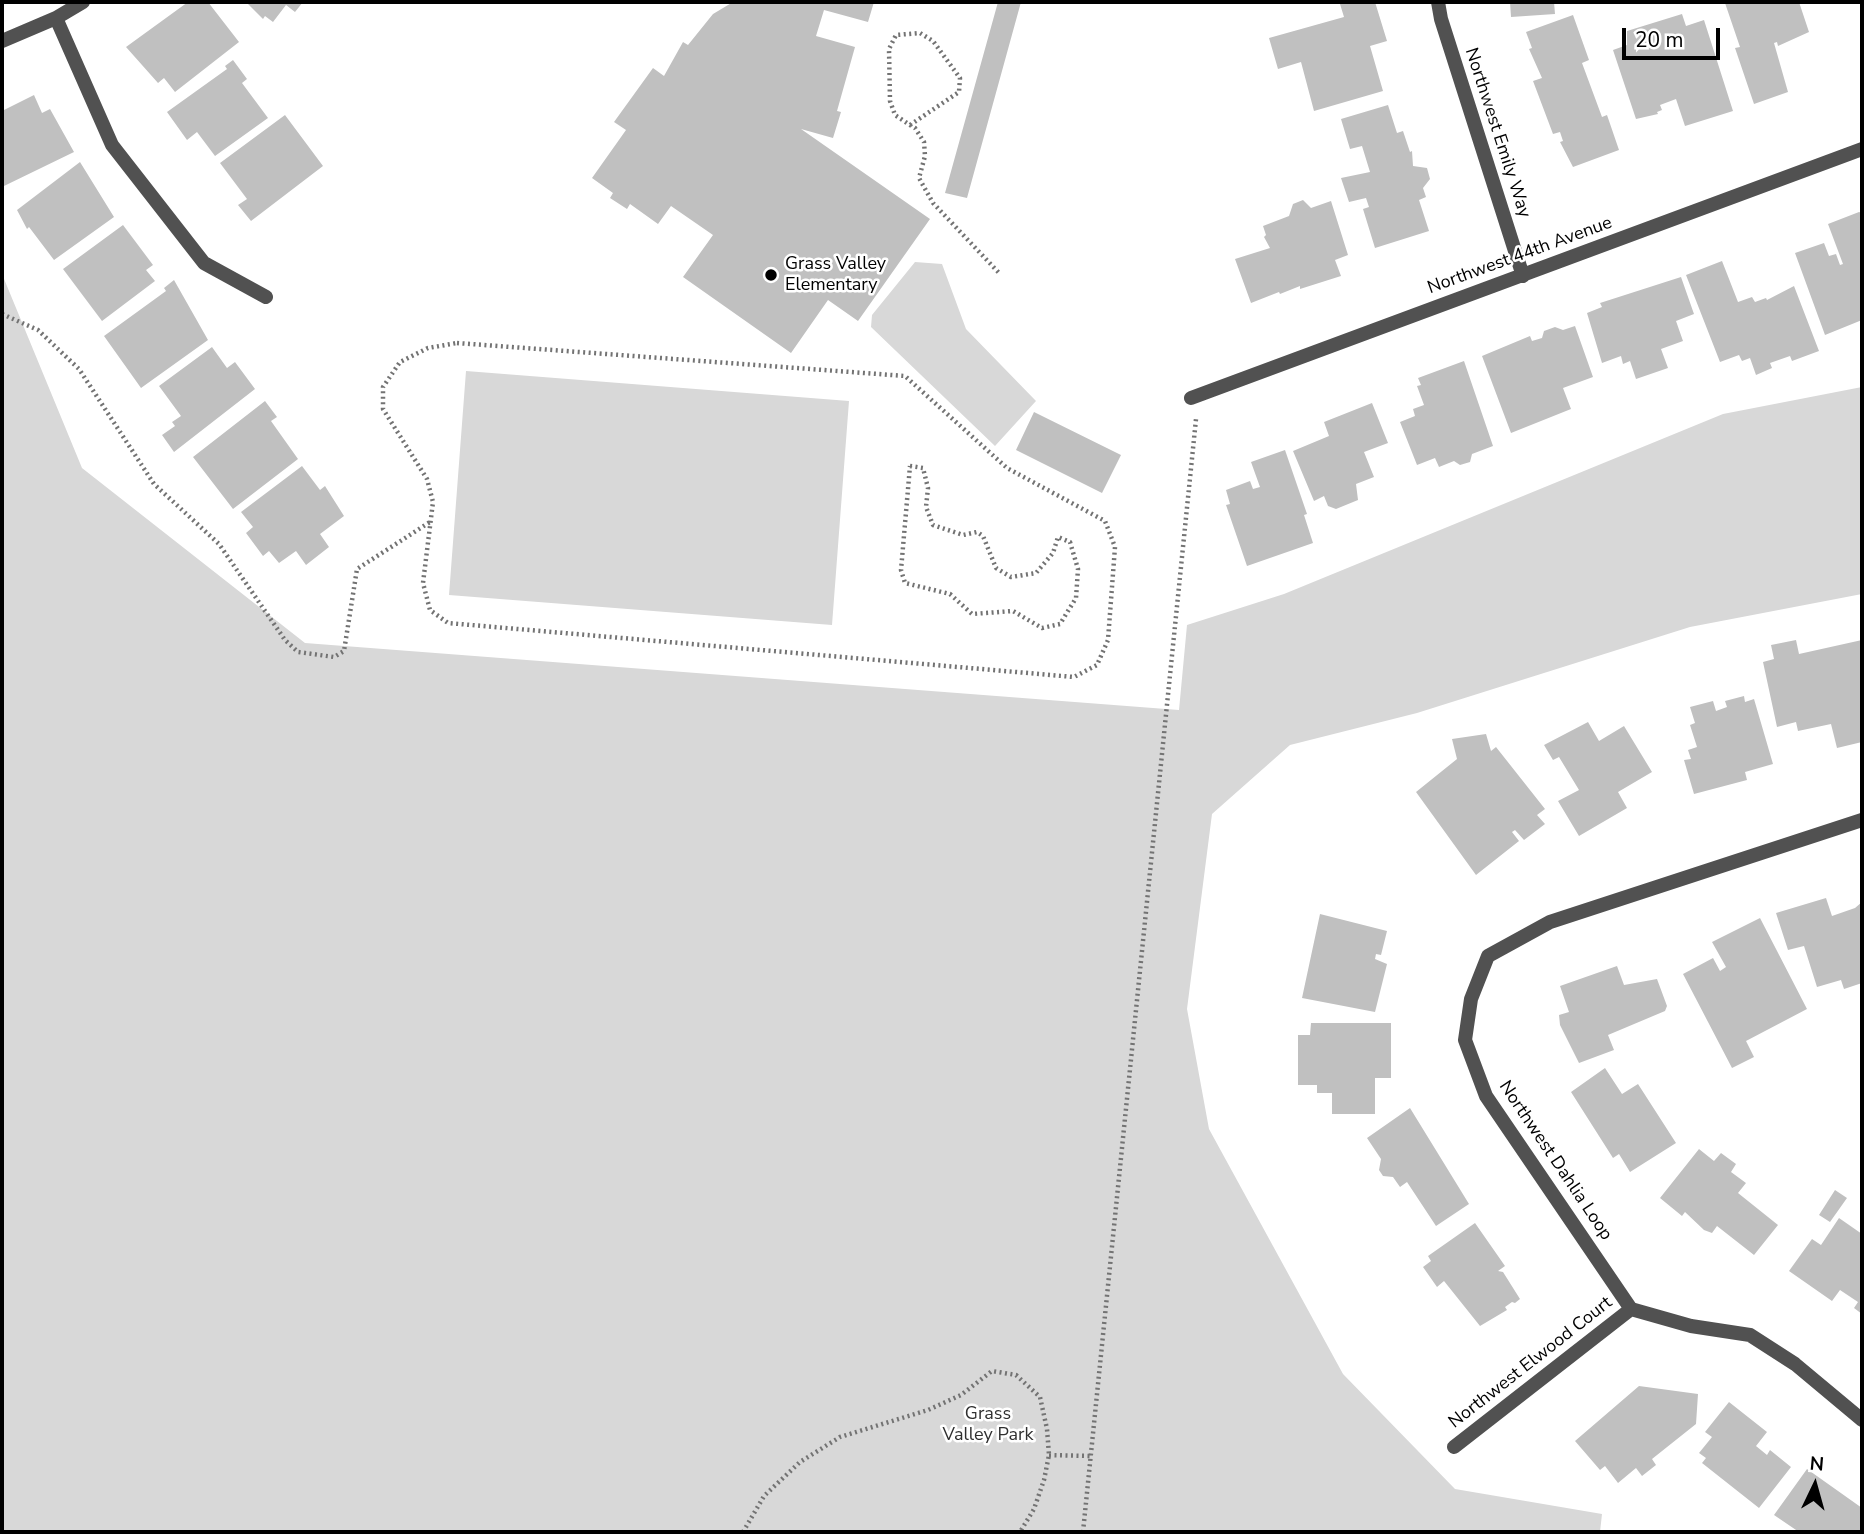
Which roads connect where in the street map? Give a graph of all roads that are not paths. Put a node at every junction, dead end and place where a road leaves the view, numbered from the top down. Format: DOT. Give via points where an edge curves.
graph roads {
  1 [pos="83,2"];
  2 [pos="1438,2"];
  3 [pos="57,18"];
  4 [pos="2,41"];
  5 [pos="1862,149"];
  6 [pos="1523,276"];
  7 [pos="265,296"];
  8 [pos="1191,398"];
  9 [pos="1862,820"];
  10 [pos="1631,1309"];
  11 [pos="1862,1420"];
  12 [pos="1454,1447"];
  1 -- 3 [label="street"];
  2 -- 6 [label="street, Northwest Emily Way"];
  3 -- 4 [label="street"];
  3 -- 7 [label="street" via="113,145 204,263"];
  5 -- 6 [label="street, Northwest 44th Avenue"];
  6 -- 8 [label="street, Northwest 44th Avenue"];
  9 -- 10 [label="street, Northwest Dahlia Loop" via="1550,922 1488,956 1471,999 1465,1040 1486,1096"];
  10 -- 11 [label="street" via="1691,1326 1750,1335 1795,1364"];
  10 -- 12 [label="street, Northwest Elwood Court"];
}
